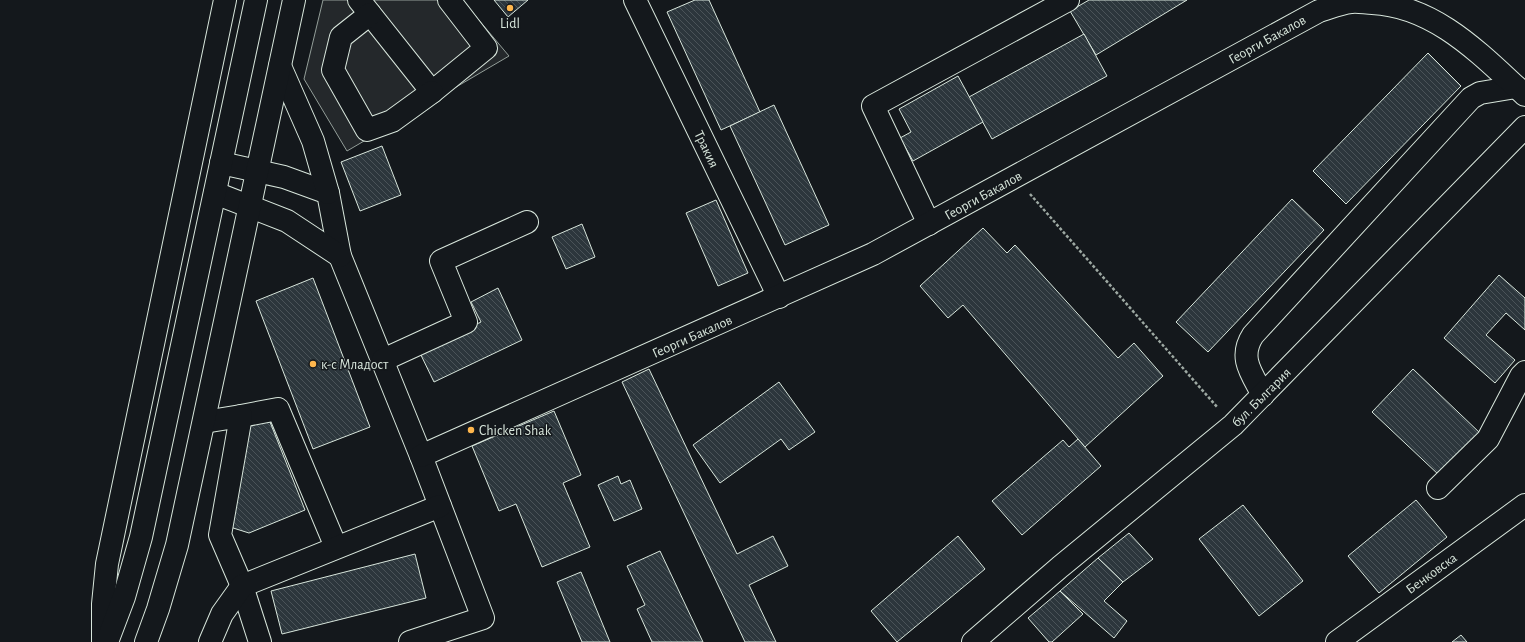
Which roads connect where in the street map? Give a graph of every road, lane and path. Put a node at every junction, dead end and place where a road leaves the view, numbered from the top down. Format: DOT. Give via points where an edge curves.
graph roads {
  1 [pos="224,0"];
  2 [pos="256,0"];
  3 [pos="294,0"];
  4 [pos="449,0"];
  5 [pos="635,0"];
  6 [pos="1068,0"];
  7 [pos="1314,6"];
  8 [pos="1415,6"];
  9 [pos="364,7"];
  10 [pos="280,66"];
  11 [pos="1521,91"];
  12 [pos="432,92"];
  13 [pos="1525,127"];
  14 [pos="221,163"];
  15 [pos="258,171"];
  16 [pos="1016,177"];
  17 [pos="215,193"];
  18 [pos="328,193"];
  19 [pos="250,207"];
  20 [pos="528,222"];
  21 [pos="929,224"];
  22 [pos="340,256"];
  23 [pos="779,297"];
  24 [pos="383,360"];
  25 [pos="1525,372"];
  26 [pos="1263,395"];
  27 [pos="241,416"];
  28 [pos="204,422"];
  29 [pos="1233,425"];
  30 [pos="421,456"];
  31 [pos="1438,488"];
  32 [pos="1525,505"];
  33 [pos="440,506"];
  34 [pos="336,547"];
  35 [pos="242,586"];
  36 [pos="104,642"];
  37 [pos="107,642"];
  38 [pos="146,642"];
  39 [pos="210,642"];
  40 [pos="260,642"];
  41 [pos="410,642"];
  42 [pos="973,642"];
  43 [pos="1337,642"];
  1 -- 36 [label="street" via="107,564 103,604"];
  2 -- 14 [label="street"];
  3 -- 10 [label="street"];
  4 -- 12 [label="street" via="486,48"];
  5 -- 23 [label="street, Тракия"];
  6 -- 21 [label="street" via="872,106"];
  7 -- 8 [label="street, Георги Бакалов" via="1351,2"];
  7 -- 16 [label="street, Георги Бакалов"];
  8 -- 11 [label="street, Георги Бакалов" via="1471,46"];
  9 -- 12 [label="street"];
  9 -- 12 [label="street" via="341,36 334,70 367,130 392,121"];
  10 -- 15 [label="street"];
  10 -- 18 [label="street" via="313,141"];
  11 -- 26 [label="street" via="1480,93 1471,98 1253,335 1246,345 1245,356"];
  13 -- 26 [label="street, бул. България"];
  14 -- 15 [label="street"];
  14 -- 17 [label="street"];
  15 -- 18 [label="street" via="305,183"];
  15 -- 19 [label="street"];
  16 -- 21 [label="street, Георги Бакалов"];
  16 -- 29 [label="path"];
  17 -- 19 [label="street"];
  17 -- 37 [label="street" via="141,537 124,597"];
  18 -- 22 [label="street"];
  19 -- 22 [label="street" via="287,221"];
  19 -- 28 [label="street"];
  20 -- 24 [label="street" via="441,261 466,322"];
  21 -- 23 [label="street, Георги Бакалов" via="873,254"];
  22 -- 24 [label="street"];
  23 -- 30 [label="street, Георги Бакалов"];
  24 -- 30 [label="street"];
  25 -- 31 [label="street" via="1488,439"];
  26 -- 29 [label="street, бул. България"];
  27 -- 28 [label="street"];
  27 -- 34 [label="street" via="278,409"];
  27 -- 35 [label="street" via="220,535"];
  28 -- 38 [label="street" via="177,546"];
  29 -- 42 [label="street, бул. България"];
  30 -- 33 [label="street"];
  32 -- 43 [label="street, Бенковска"];
  33 -- 34 [label="street"];
  33 -- 41 [label="street" via="483,618"];
  34 -- 35 [label="street"];
  35 -- 39 [label="street" via="222,614"];
  35 -- 40 [label="street"];
}
